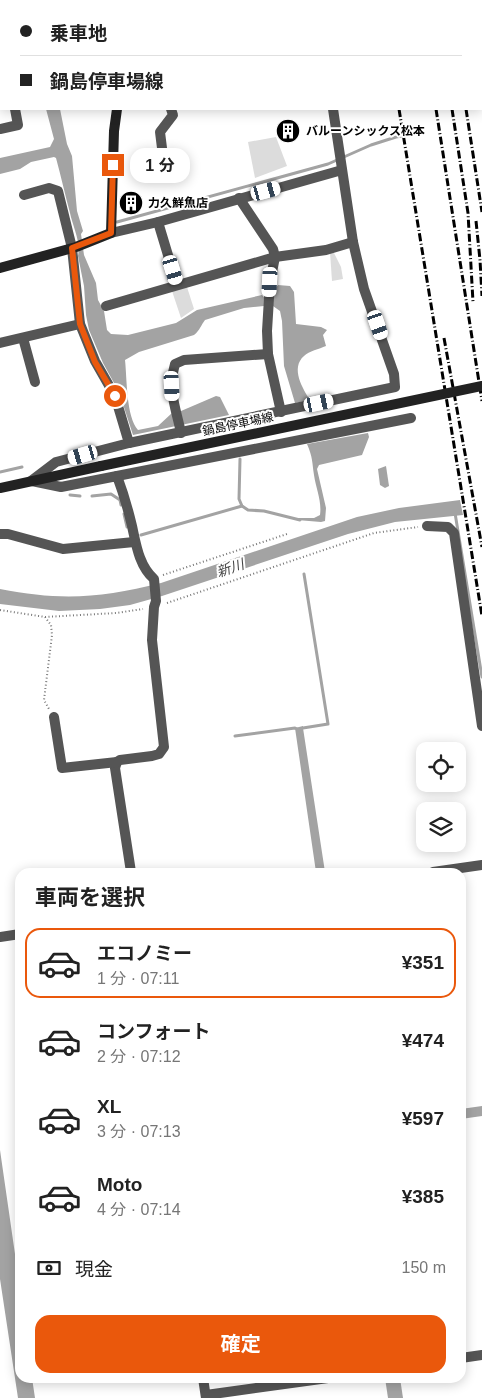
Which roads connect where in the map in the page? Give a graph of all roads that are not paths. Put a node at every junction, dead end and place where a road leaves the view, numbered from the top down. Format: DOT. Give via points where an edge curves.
graph roads {
  1 [pos="15,110"];
  2 [pos="117,110"];
  3 [pos="172,110"];
  4 [pos="333,110"];
  5 [pos="0,129"];
  6 [pos="341,163"];
  7 [pos="164,164"];
  8 [pos="24,196"];
  9 [pos="239,198"];
  10 [pos="158,222"];
  11 [pos="111,233"];
  12 [pos="353,242"];
  13 [pos="78,246"];
  14 [pos="275,257"];
  15 [pos="0,268"];
  16 [pos="177,285"];
  17 [pos="106,306"];
  18 [pos="80,324"];
  19 [pos="23,338"];
  20 [pos="0,343"];
  21 [pos="268,354"];
  22 [pos="35,382"];
  23 [pos="482,386"];
  24 [pos="281,412"];
  25 [pos="411,418"];
  26 [pos="181,431"];
  27 [pos="129,443"];
  28 [pos="117,476"];
  29 [pos="31,481"];
  30 [pos="0,488"];
  31 [pos="427,526"];
  32 [pos="0,534"];
  33 [pos="134,542"];
  34 [pos="54,717"];
  35 [pos="482,726"];
  36 [pos="117,762"];
  37 [pos="482,865"];
  38 [pos="130,868"];
  39 [pos="461,868"];
  40 [pos="15,935"];
  41 [pos="0,937"];
  42 [pos="482,1355"];
  43 [pos="466,1357"];
  44 [pos="204,1383"];
  45 [pos="296,1383"];
  46 [pos="206,1397"];
  1 -- 5 [label="street" via="18,125"];
  2 -- 11 [label="main road"];
  3 -- 7 [label="street" via="173,115 160,132"];
  4 -- 6 [label="street"];
  6 -- 9 [label="street"];
  6 -- 12 [label="street"];
  8 -- 13 [label="street" via="49,188 58,191"];
  9 -- 10 [label="street"];
  9 -- 14 [label="street"];
  10 -- 11 [label="street"];
  10 -- 16 [label="street"];
  11 -- 13 [label="main road"];
  12 -- 14 [label="street" via="326,250"];
  12 -- 24 [label="street" via="364,289 394,374 395,387"];
  13 -- 15 [label="main road"];
  13 -- 18 [label="street"];
  14 -- 16 [label="street"];
  14 -- 21 [label="street" via="270,282"];
  16 -- 17 [label="street"];
  18 -- 19 [label="street"];
  18 -- 27 [label="street" via="95,362 115,396"];
  19 -- 20 [label="street"];
  19 -- 22 [label="street"];
  21 -- 24 [label="street"];
  21 -- 26 [label="street" via="184,360 175,364 171,376 172,397"];
  23 -- 29 [label="main road, 鍋島停車場線, bridge"];
  24 -- 26 [label="street"];
  25 -- 28 [label="street"];
  26 -- 27 [label="street"];
  27 -- 29 [label="street" via="56,462"];
  28 -- 29 [label="street" via="61,487"];
  28 -- 33 [label="street"];
  29 -- 30 [label="main road, 鍋島停車場線"];
  31 -- 35 [label="street" via="448,527 454,533"];
  32 -- 33 [label="street" via="63,549"];
  33 -- 36 [label="street" via="147,573 154,580 152,640 164,748 159,754"];
  34 -- 36 [label="street" via="62,768"];
  36 -- 38 [label="street"];
  37 -- 39 [label="street"];
  40 -- 41 [label="street"];
  42 -- 43 [label="street"];
  44 -- 46 [label="street"];
  45 -- 46 [label="street"];
}
